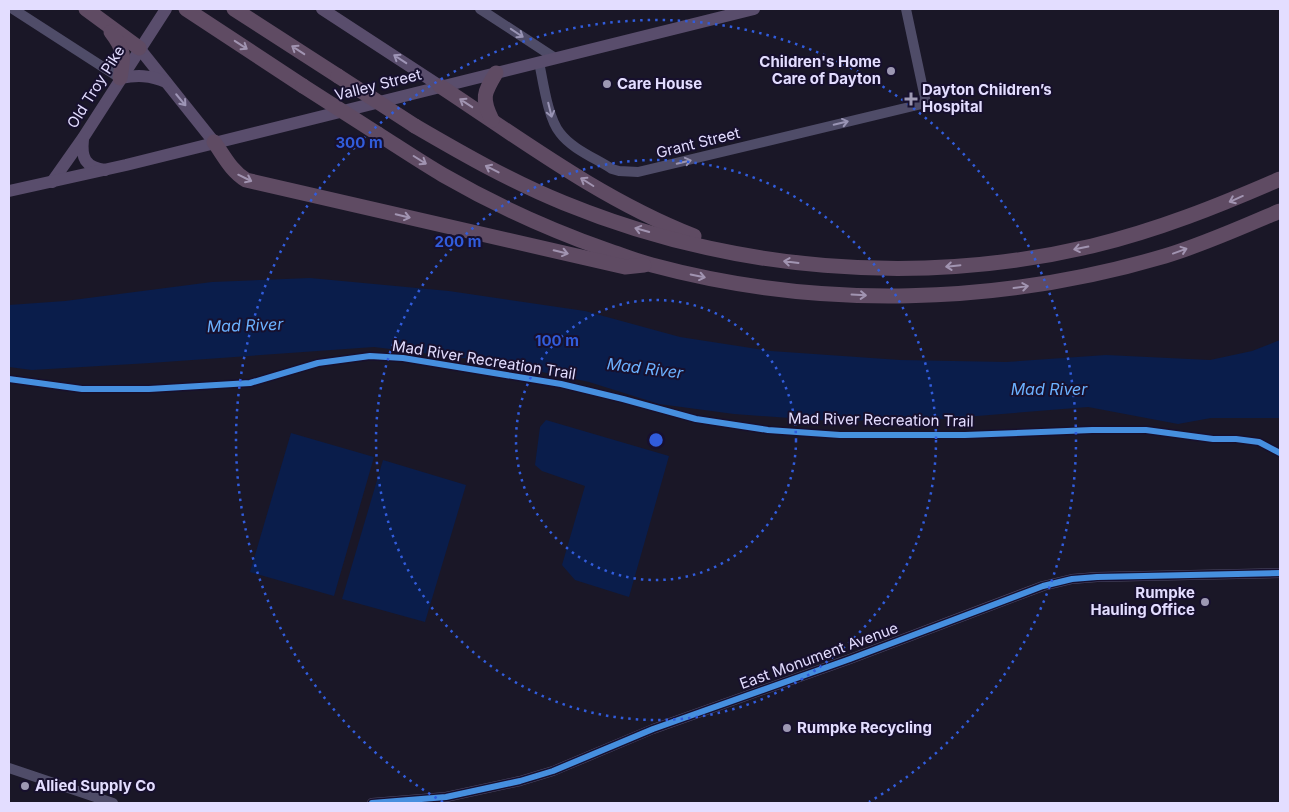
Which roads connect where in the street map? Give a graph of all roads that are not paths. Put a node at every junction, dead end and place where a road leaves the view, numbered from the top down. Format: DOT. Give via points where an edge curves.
graph roads {
  1 [pos="13,9"];
  2 [pos="86,9"];
  3 [pos="166,9"];
  4 [pos="186,9"];
  5 [pos="234,9"];
  6 [pos="322,9"];
  7 [pos="480,9"];
  8 [pos="754,9"];
  9 [pos="906,9"];
  10 [pos="714,14"];
  11 [pos="102,21"];
  12 [pos="140,48"];
  13 [pos="555,58"];
  14 [pos="539,62"];
  15 [pos="496,73"];
  16 [pos="120,78"];
  17 [pos="166,82"];
  18 [pos="440,86"];
  19 [pos="492,120"];
  20 [pos="83,138"];
  21 [pos="214,142"];
  22 [pos="106,170"];
  23 [pos="1280,179"];
  24 [pos="52,182"];
  25 [pos="9,191"];
  26 [pos="1280,211"];
  27 [pos="723,251"];
  28 [pos="651,265"];
  29 [pos="1280,573"];
  30 [pos="9,768"];
  31 [pos="113,803"];
  32 [pos="372,803"];
  1 -- 16 [label="street"];
  2 -- 11 [label="highway"];
  3 -- 12 [label="main road, Old Troy Pike"];
  4 -- 28 [label="highway, one-way, bridge" via="442,174 542,225"];
  27 -- 5 [label="highway, one-way, bridge" via="630,227 565,204 515,181 415,126"];
  18 -- 6 [label="main road, one-way"];
  7 -- 13 [label="street, one-way"];
  8 -- 10 [label="main road, Valley Street"];
  14 -- 9 [label="street, Grant Street, one-way" via="554,122 567,141 612,169 638,172 926,103"];
  10 -- 13 [label="main road, Valley Street"];
  11 -- 12 [label="highway"];
  11 -- 16 [label="highway" via="123,50"];
  12 -- 16 [label="main road, Old Troy Pike"];
  12 -- 17 [label="main road"];
  13 -- 14 [label="main road, Valley Street"];
  14 -- 15 [label="main road, Valley Street"];
  15 -- 18 [label="main road, Valley Street"];
  15 -- 19 [label="highway" via="484,95"];
  16 -- 17 [label="main road" via="153,76"];
  16 -- 20 [label="main road, Old Troy Pike"];
  17 -- 21 [label="main road, one-way"];
  19 -- 18 [label="highway, one-way"];
  18 -- 21 [label="main road, Valley Street"];
  27 -- 19 [label="highway, one-way" via="714,243 658,221 615,199"];
  20 -- 22 [label="main road" via="86,162"];
  20 -- 24 [label="main road, Old Troy Pike"];
  21 -- 22 [label="main road, Valley Street"];
  21 -- 28 [label="highway, one-way" via="231,168 246,180 624,267"];
  22 -- 24 [label="main road, Valley Street"];
  23 -- 27 [label="highway, one-way" via="1216,208 1154,229 1091,246 1020,259 935,268 883,268 817,265"];
  24 -- 25 [label="main road, Valley Street"];
  28 -- 26 [label="highway, one-way" via="789,290 904,297 965,294 1103,272 1166,256"];
  29 -- 32 [label="street, East Monument Avenue" via="1066,580 654,729 520,781 446,797"];
  30 -- 31 [label="street"];
}
